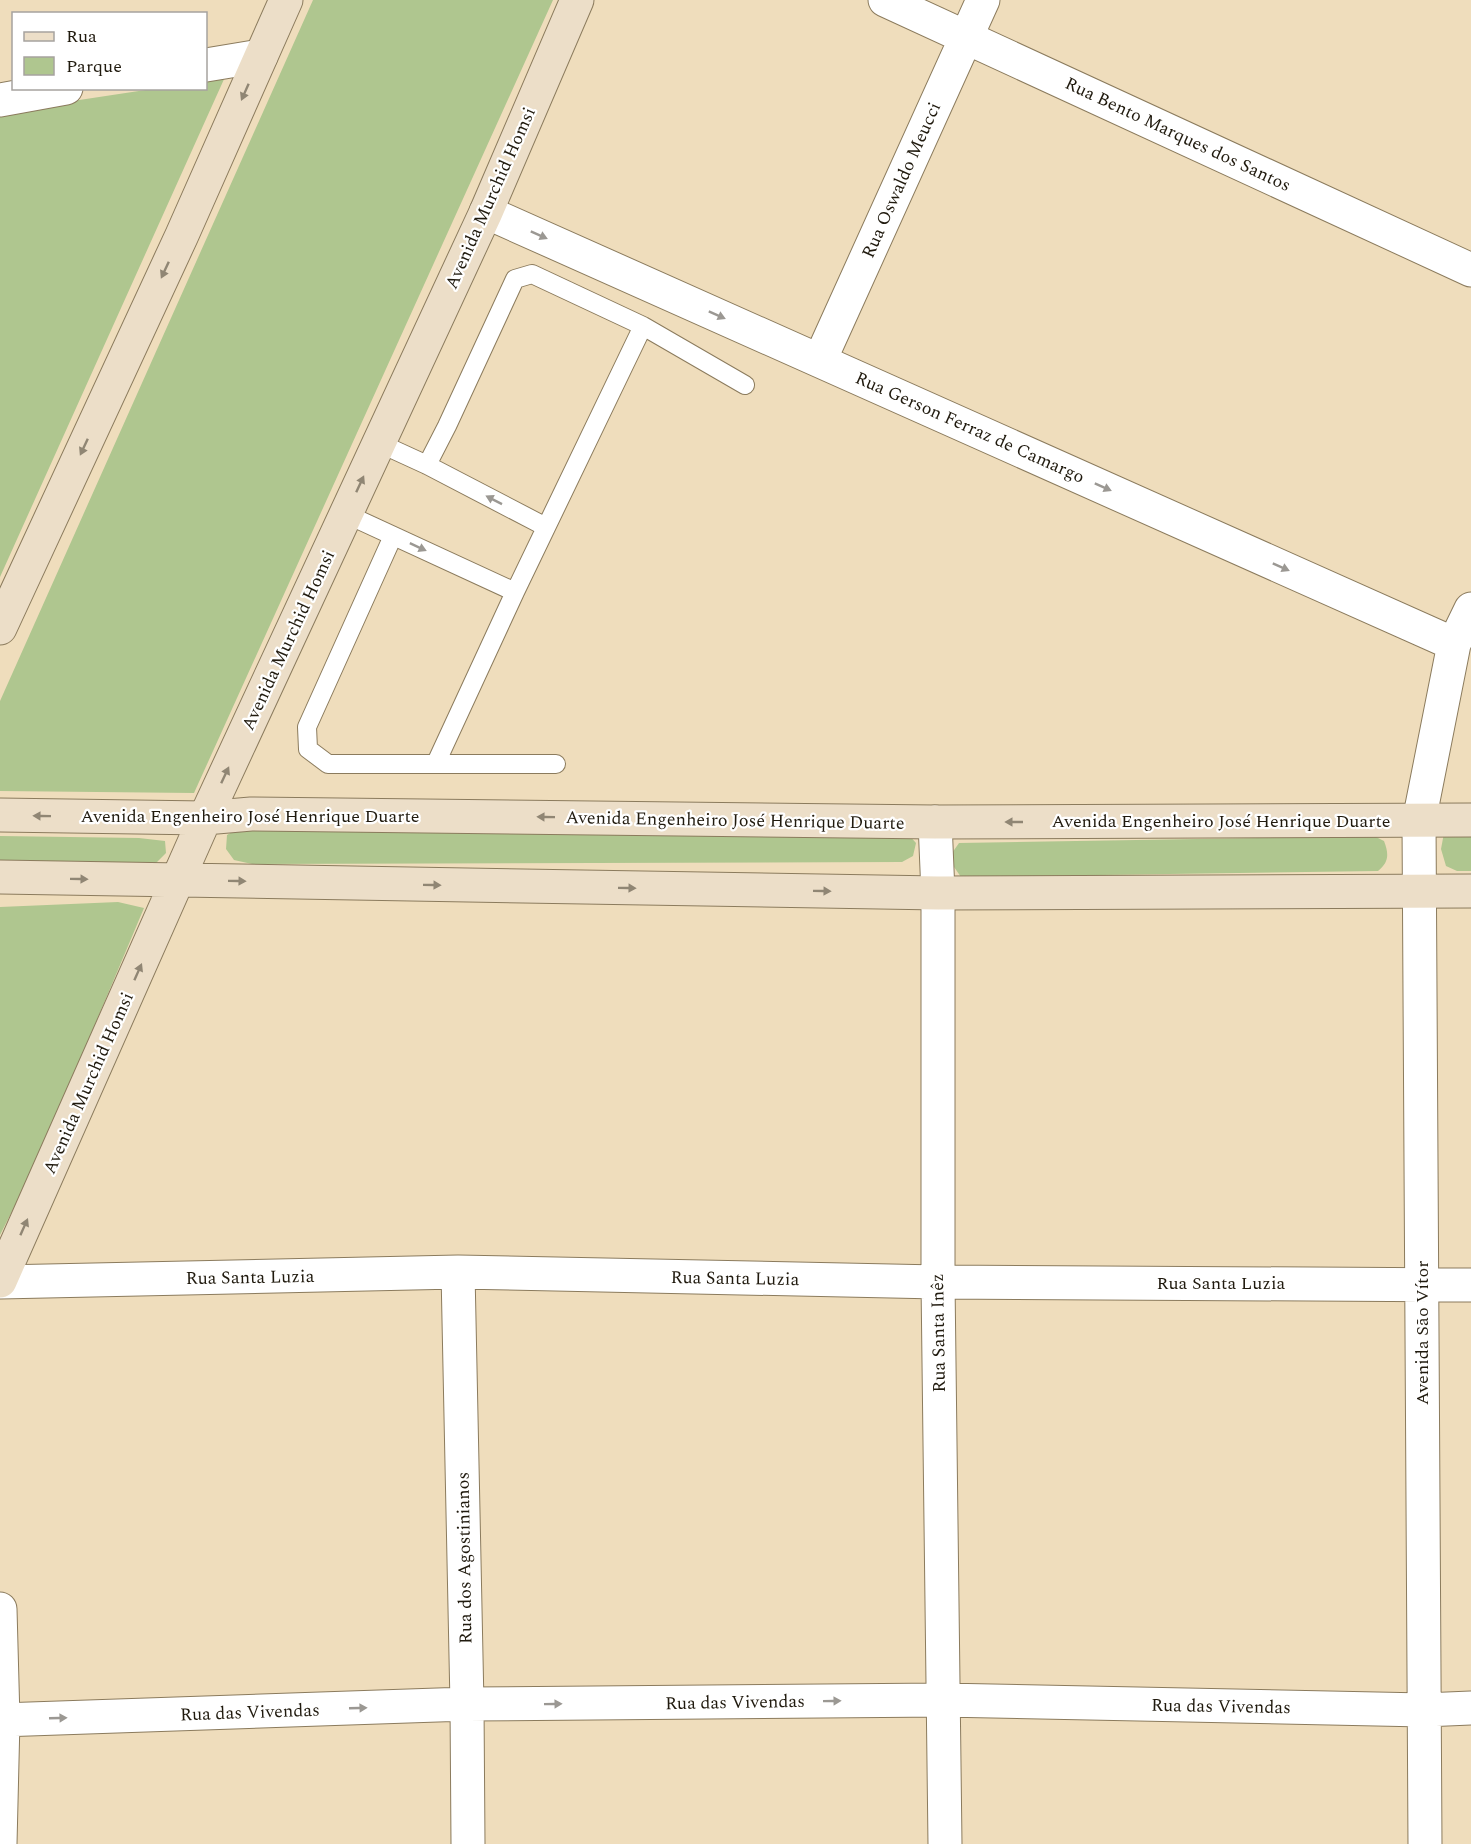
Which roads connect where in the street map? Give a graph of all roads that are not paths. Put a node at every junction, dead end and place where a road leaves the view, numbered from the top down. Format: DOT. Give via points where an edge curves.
graph roads {
  1 [pos="286,0"];
  2 [pos="577,0"];
  3 [pos="885,0"];
  4 [pos="983,0"];
  5 [pos="966,36"];
  6 [pos="261,56"];
  7 [pos="207,65"];
  8 [pos="54,90"];
  9 [pos="0,99"];
  10 [pos="486,212"];
  11 [pos="1471,270"];
  12 [pos="643,326"];
  13 [pos="820,360"];
  14 [pos="745,385"];
  15 [pos="379,443"];
  16 [pos="427,465"];
  17 [pos="346,514"];
  18 [pos="546,527"];
  19 [pos="393,536"];
  20 [pos="515,592"];
  21 [pos="1471,609"];
  22 [pos="0,628"];
  23 [pos="1454,644"];
  24 [pos="436,763"];
  25 [pos="556,764"];
  26 [pos="0,815"];
  27 [pos="205,818"];
  28 [pos="1471,820"];
  29 [pos="1419,821"];
  30 [pos="935,822"];
  31 [pos="0,877"];
  32 [pos="179,880"];
  33 [pos="1419,891"];
  34 [pos="1471,891"];
  35 [pos="938,892"];
  36 [pos="458,1272"];
  37 [pos="0,1281"];
  38 [pos="938,1282"];
  39 [pos="1422,1284"];
  40 [pos="1471,1285"];
  41 [pos="0,1609"];
  42 [pos="942,1700"];
  43 [pos="467,1704"];
  44 [pos="1471,1708"];
  45 [pos="1424,1710"];
  46 [pos="2,1720"];
  47 [pos="0,1844"];
  48 [pos="468,1844"];
  49 [pos="945,1844"];
  50 [pos="1425,1844"];
  1 -- 6 [label="street"];
  2 -- 10 [label="street, Avenida Murchid Homsi"];
  3 -- 5 [label="street, Rua Bento Marques dos Santos"];
  4 -- 5 [label="street, Rua Oswaldo Meucci"];
  5 -- 11 [label="street, Rua Bento Marques dos Santos"];
  5 -- 13 [label="street, Rua Oswaldo Meucci"];
  6 -- 7 [label="street"];
  6 -- 22 [label="street, one-way"];
  8 -- 9 [label="street"];
  10 -- 13 [label="street, Rua Gerson Ferraz de Camargo, one-way"];
  10 -- 15 [label="street, Avenida Murchid Homsi"];
  12 -- 14 [label="lane"];
  12 -- 16 [label="lane" via="532,274 515,279"];
  12 -- 18 [label="lane"];
  13 -- 23 [label="street, Rua Gerson Ferraz de Camargo, one-way"];
  15 -- 16 [label="lane"];
  17 -- 15 [label="street, Avenida Murchid Homsi, one-way"];
  18 -- 16 [label="lane, one-way"];
  17 -- 19 [label="lane"];
  27 -- 17 [label="street, Avenida Murchid Homsi, one-way"];
  18 -- 20 [label="lane"];
  19 -- 20 [label="lane, one-way"];
  19 -- 24 [label="lane" via="307,727 309,749 328,764"];
  20 -- 24 [label="lane"];
  21 -- 23 [label="street, Avenida São Vítor"];
  23 -- 29 [label="street, Avenida São Vítor"];
  24 -- 25 [label="lane"];
  27 -- 26 [label="street, Avenida Engenheiro José Henrique Duarte, one-way"];
  30 -- 27 [label="street, Avenida Engenheiro José Henrique Duarte, one-way" via="250,814"];
  27 -- 32 [label="street, Avenida Murchid Homsi"];
  28 -- 29 [label="street, Avenida Engenheiro José Henrique Duarte"];
  29 -- 30 [label="street, Avenida Engenheiro José Henrique Duarte, one-way"];
  29 -- 33 [label="street, Avenida São Vítor"];
  30 -- 35 [label="street, Rua Santa Inêz"];
  31 -- 32 [label="street, one-way"];
  32 -- 35 [label="street, one-way"];
  37 -- 32 [label="street, Avenida Murchid Homsi, one-way"];
  33 -- 34 [label="street"];
  33 -- 35 [label="street"];
  33 -- 39 [label="street, Avenida São Vítor"];
  35 -- 38 [label="street, Rua Santa Inêz"];
  36 -- 37 [label="street, Rua Santa Luzia"];
  36 -- 38 [label="street, Rua Santa Luzia"];
  36 -- 43 [label="street, Rua dos Agostinianos"];
  38 -- 39 [label="street, Rua Santa Luzia"];
  38 -- 42 [label="street, Rua Santa Inêz"];
  39 -- 40 [label="street, Rua Santa Luzia"];
  39 -- 45 [label="street, Avenida São Vítor"];
  41 -- 46 [label="street"];
  43 -- 42 [label="street, Rua das Vivendas, one-way"];
  42 -- 45 [label="street, Rua das Vivendas"];
  42 -- 49 [label="street, Rua Santa Inêz"];
  46 -- 43 [label="street, Rua das Vivendas, one-way"];
  43 -- 48 [label="street, Rua dos Agostinianos"];
  44 -- 45 [label="street, Rua das Vivendas"];
  45 -- 50 [label="street, Avenida São Vítor"];
  46 -- 47 [label="street"];
}
